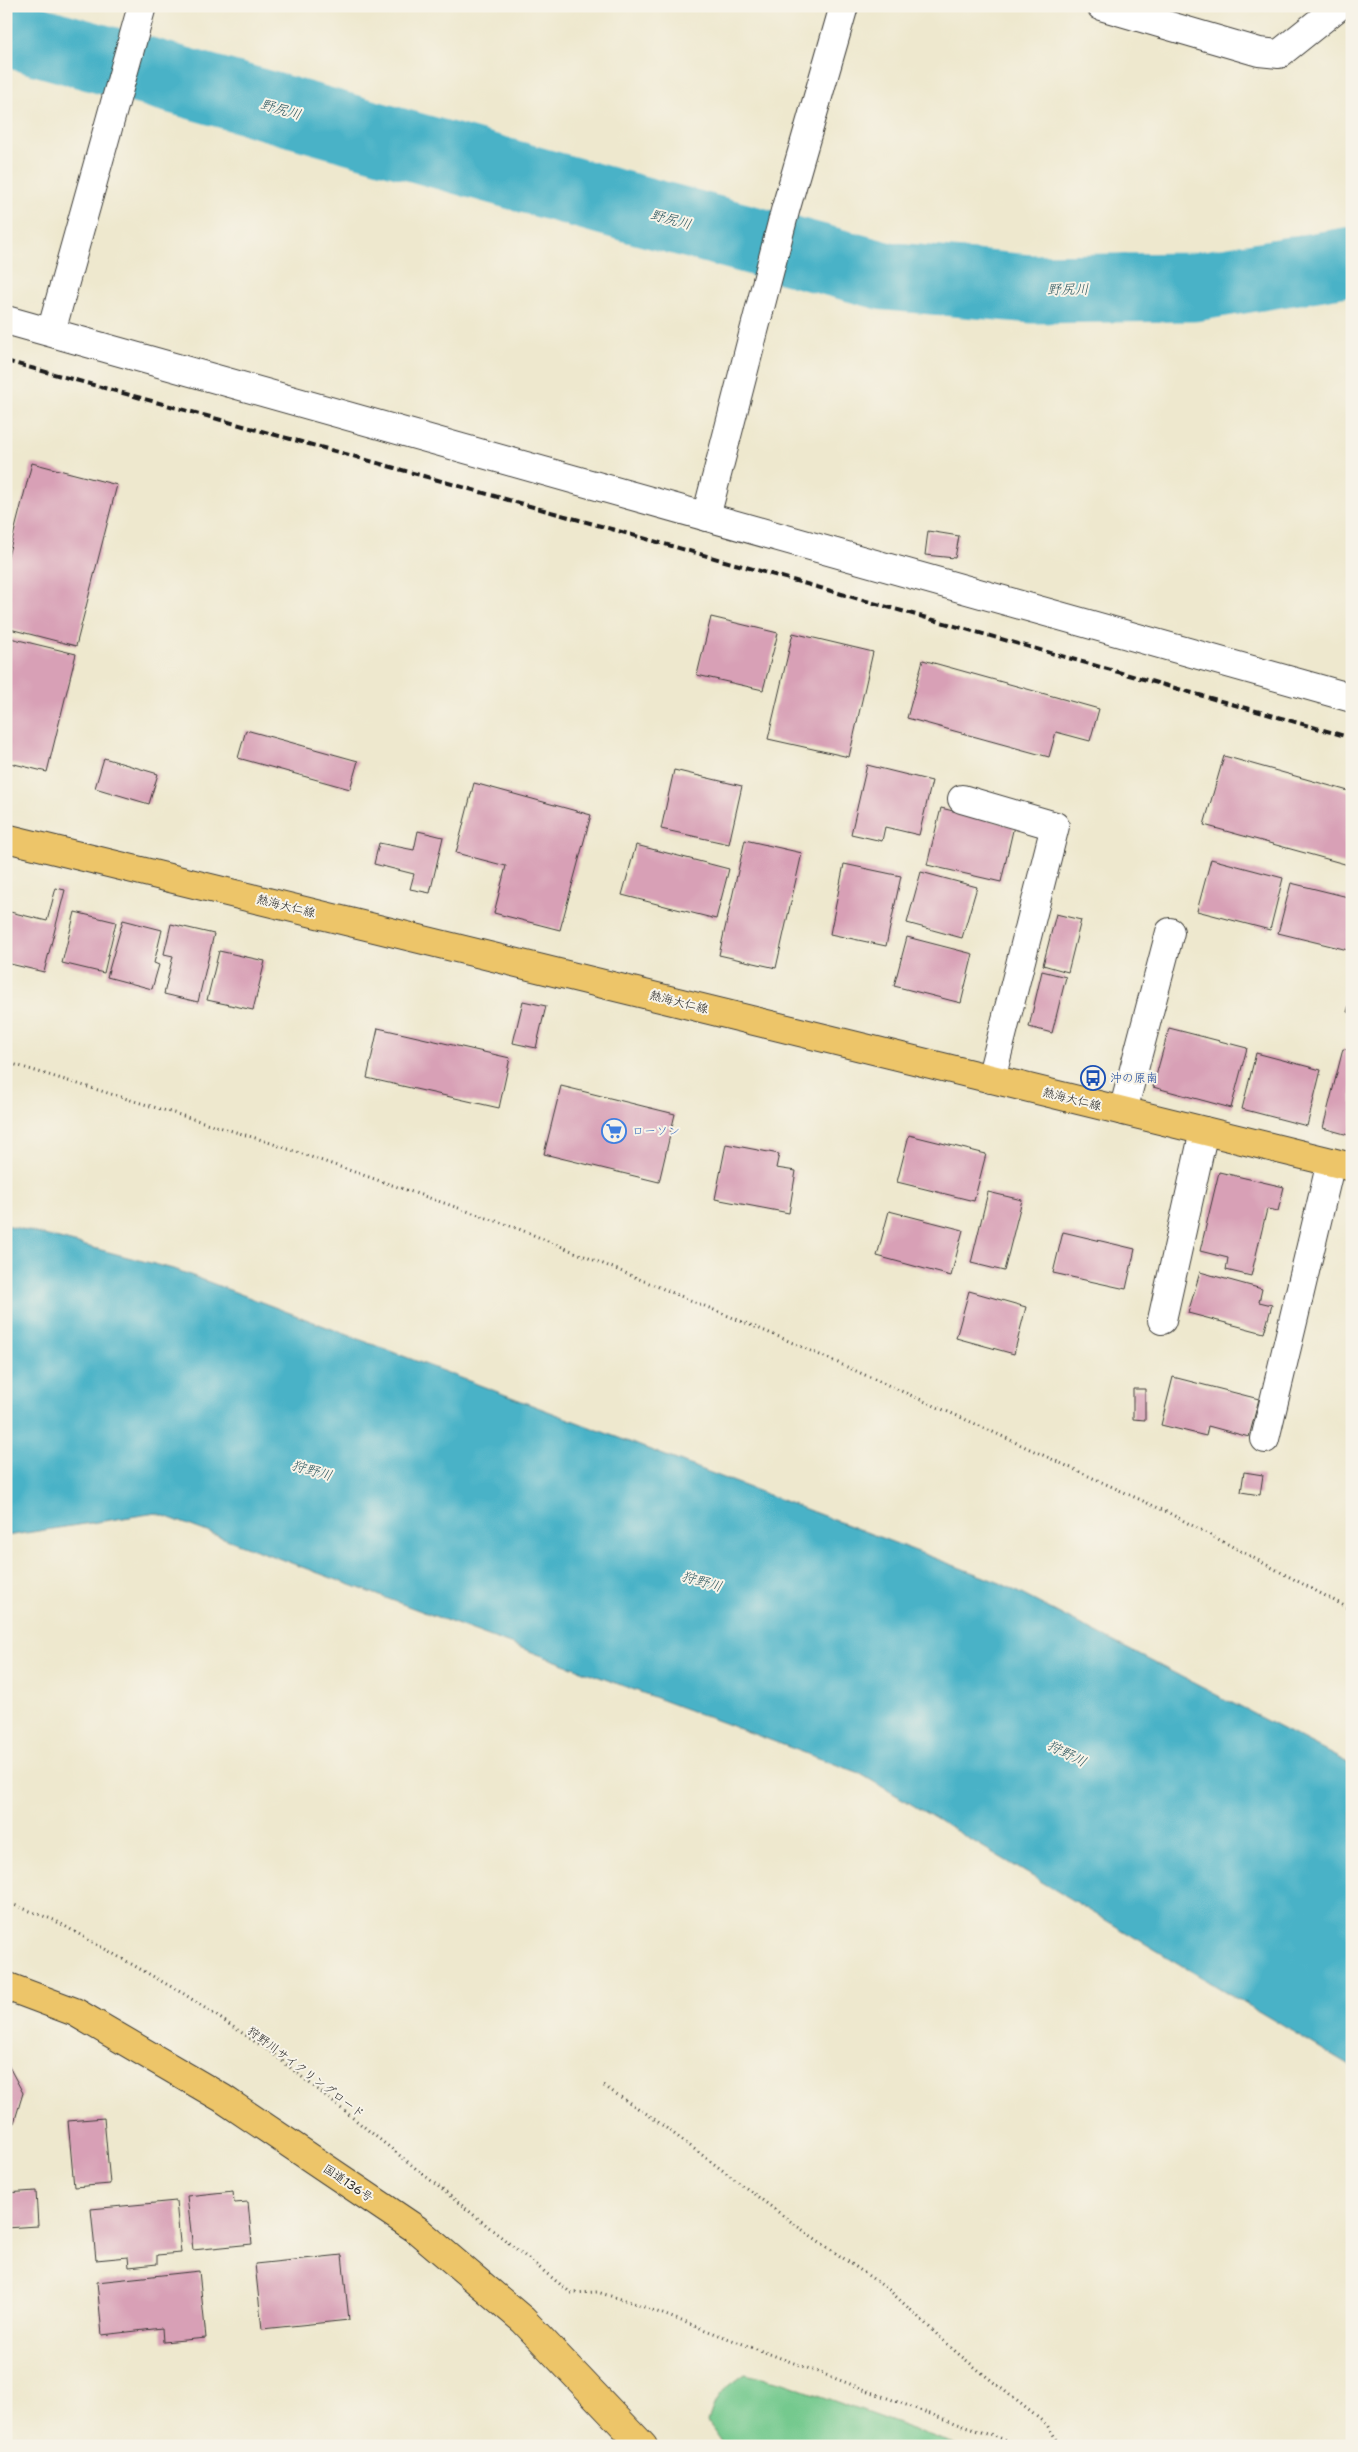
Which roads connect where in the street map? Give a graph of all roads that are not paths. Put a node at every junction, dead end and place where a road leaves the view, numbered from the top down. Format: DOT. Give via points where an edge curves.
graph roads {
  1 [pos="142,6"];
  2 [pos="844,6"];
  3 [pos="1101,6"];
  4 [pos="1339,6"];
  5 [pos="6,320"];
  6 [pos="51,332"];
  7 [pos="706,517"];
  8 [pos="1352,698"];
  9 [pos="962,799"];
  10 [pos="6,838"];
  11 [pos="1170,932"];
  12 [pos="991,1079"];
  13 [pos="1123,1111"];
  14 [pos="1204,1131"];
  15 [pos="1341,1165"];
  16 [pos="1162,1320"];
  17 [pos="1265,1439"];
  18 [pos="6,1986"];
  19 [pos="644,2446"];
  1 -- 6 [label="street"];
  2 -- 7 [label="street" via="785,211"];
  3 -- 4 [label="street" via="1259,52 1279,54"];
  5 -- 6 [label="street"];
  6 -- 7 [label="street"];
  7 -- 8 [label="street"];
  9 -- 12 [label="street" via="1055,826"];
  10 -- 12 [label="main road, 熱海大仁線"];
  11 -- 13 [label="street"];
  12 -- 13 [label="main road, 熱海大仁線"];
  13 -- 14 [label="main road, 熱海大仁線"];
  14 -- 15 [label="main road, 熱海大仁線"];
  14 -- 16 [label="street"];
  15 -- 17 [label="street"];
  18 -- 19 [label="main road, 国道136号" via="75,2012 222,2098 416,2229 523,2320"];
}
